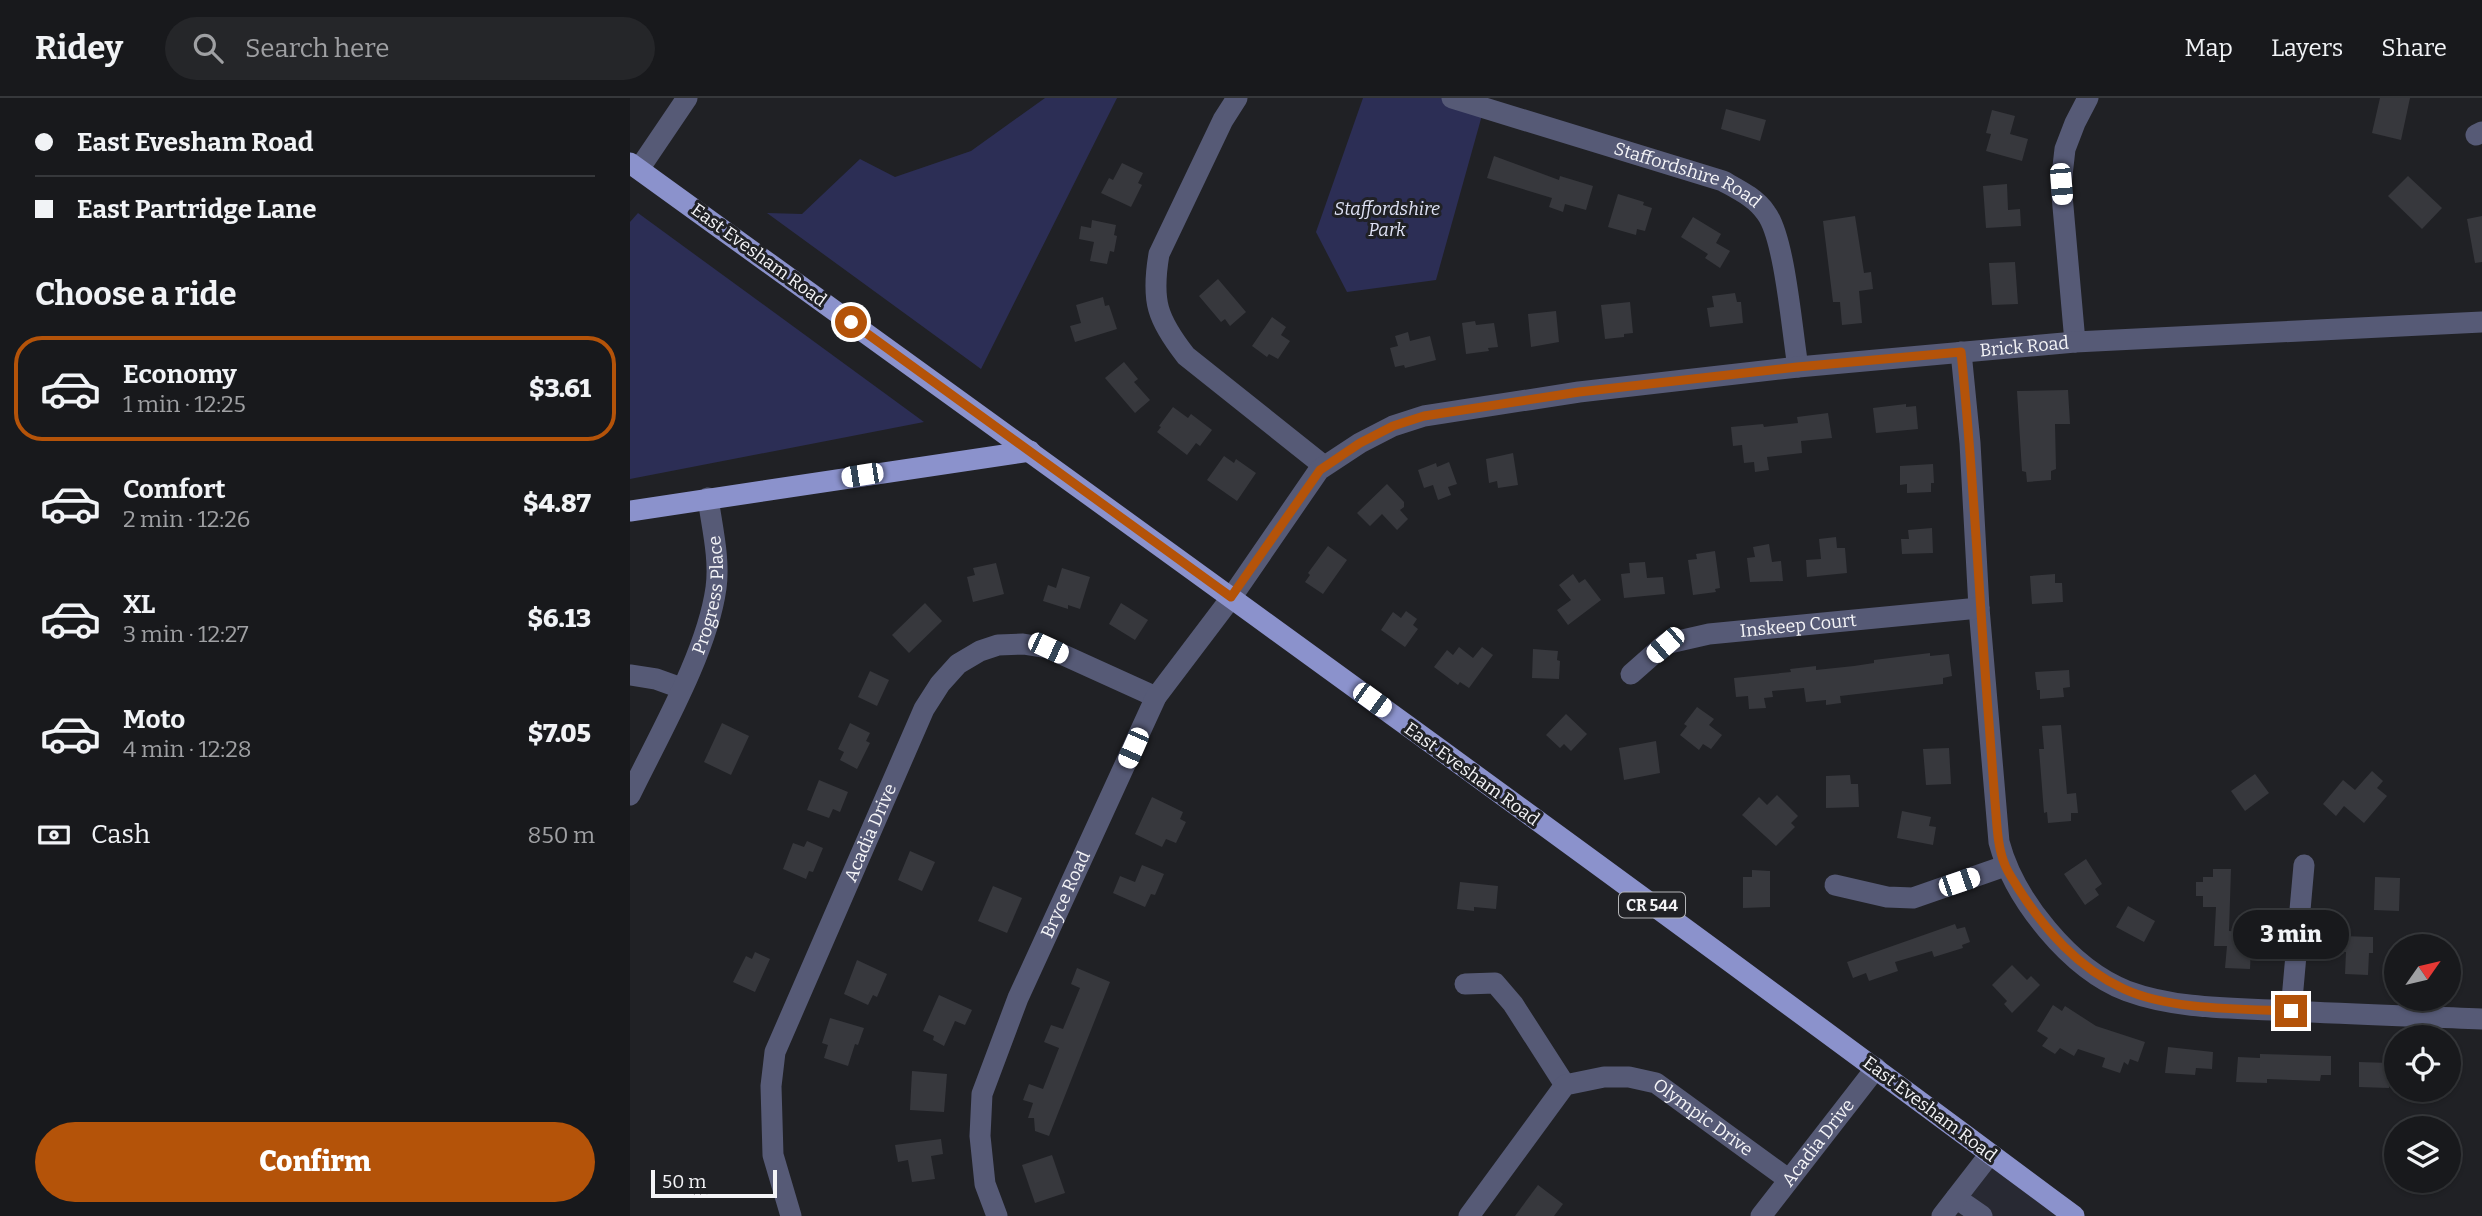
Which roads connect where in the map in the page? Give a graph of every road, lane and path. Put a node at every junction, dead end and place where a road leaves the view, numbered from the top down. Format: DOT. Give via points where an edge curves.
graph roads {
  1 [pos="687,98"];
  2 [pos="1237,98"];
  3 [pos="1452,98"];
  4 [pos="2088,98"];
  5 [pos="634,166"];
  6 [pos="2482,322"];
  7 [pos="2076,342"];
  8 [pos="1961,352"];
  9 [pos="1797,367"];
  10 [pos="1030,451"];
  11 [pos="1324,466"];
  12 [pos="708,498"];
  13 [pos="630,511"];
  14 [pos="1231,597"];
  15 [pos="1979,608"];
  16 [pos="1631,674"];
  17 [pos="630,675"];
  18 [pos="681,688"];
  19 [pos="1156,697"];
  20 [pos="630,795"];
  21 [pos="2304,865"];
  22 [pos="2005,866"];
  23 [pos="1835,885"];
  24 [pos="1465,984"];
  25 [pos="2291,1011"];
  26 [pos="2482,1020"];
  27 [pos="1876,1068"];
  28 [pos="1565,1085"];
  29 [pos="1990,1154"];
  30 [pos="1788,1179"];
  31 [pos="1956,1198"];
  32 [pos="792,1216"];
  33 [pos="997,1216"];
  34 [pos="1469,1216"];
  35 [pos="1761,1216"];
  36 [pos="1942,1216"];
  37 [pos="1982,1216"];
  38 [pos="2074,1216"];
  1 -- 5 [label="street"];
  2 -- 11 [label="street" via="1159,254 1157,308 1186,356"];
  3 -- 9 [label="street, Staffordshire Road" via="1723,181 1754,201 1768,214 1778,239"];
  4 -- 7 [label="street" via="2066,149 2061,184"];
  5 -- 10 [label="main road, East Evesham Road / CR 544"];
  6 -- 7 [label="street, Brick Road"];
  7 -- 8 [label="street, Brick Road"];
  8 -- 9 [label="street, Brick Road"];
  8 -- 15 [label="street"];
  9 -- 11 [label="street, Brick Road" via="1579,392 1424,416 1393,426"];
  10 -- 12 [label="main road"];
  10 -- 14 [label="main road, East Evesham Road / CR 544"];
  11 -- 14 [label="street, Brick Road"];
  12 -- 13 [label="main road"];
  12 -- 18 [label="street, Progress Place" via="716,587 704,637"];
  14 -- 19 [label="street, Bryce Road"];
  14 -- 27 [label="main road, East Evesham Road / CR 544"];
  15 -- 16 [label="street, Inskeep Court" via="1709,634 1665,645"];
  15 -- 22 [label="street" via="1999,842"];
  17 -- 18 [label="street"];
  18 -- 20 [label="street, Progress Place"];
  19 -- 32 [label="street, Acadia Drive" via="1048,648 1023,644 980,651 958,664 940,684 775,1052 773,1156"];
  19 -- 33 [label="street, Bryce Road" via="1018,998 982,1094 985,1184"];
  21 -- 25 [label="street"];
  22 -- 23 [label="street" via="1913,898"];
  22 -- 25 [label="street" via="2058,943 2093,972 2125,990 2178,1004"];
  24 -- 28 [label="street" via="1495,983"];
  25 -- 26 [label="street"];
  27 -- 29 [label="main road, East Evesham Road / CR 544"];
  27 -- 30 [label="street, Acadia Drive"];
  28 -- 30 [label="street, Olympic Drive" via="1604,1077 1656,1083"];
  28 -- 34 [label="street"];
  29 -- 31 [label="street"];
  29 -- 38 [label="main road, East Evesham Road / CR 544"];
  30 -- 35 [label="street, Acadia Drive"];
  31 -- 36 [label="street"];
  31 -- 37 [label="street"];
}
